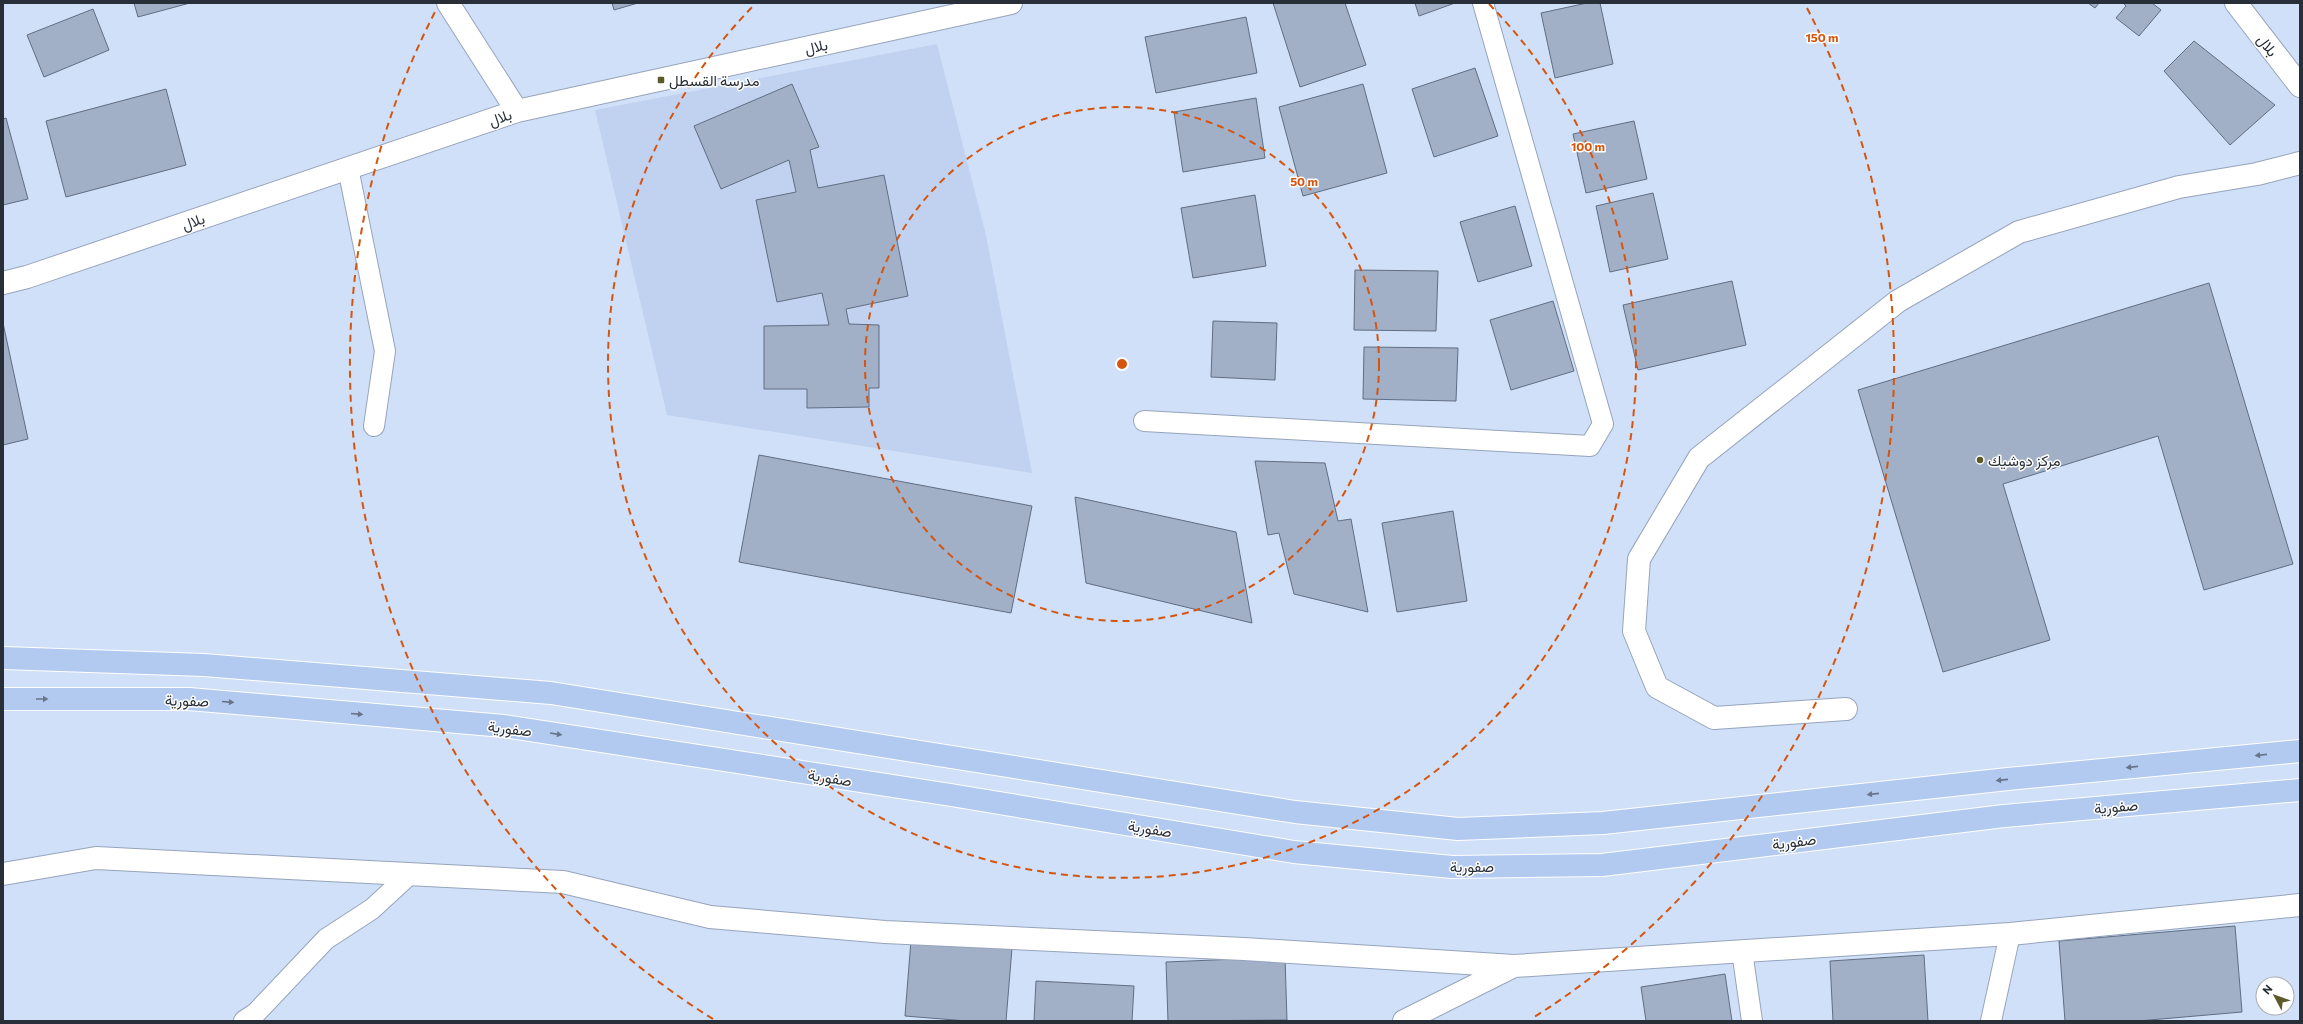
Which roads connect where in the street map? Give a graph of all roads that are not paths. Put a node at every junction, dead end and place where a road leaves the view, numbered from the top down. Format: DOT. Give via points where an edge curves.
graph roads {
  1 [pos="448,3"];
  2 [pos="1011,3"];
  3 [pos="1483,3"];
  4 [pos="2236,3"];
  5 [pos="2300,86"];
  6 [pos="517,111"];
  7 [pos="2300,163"];
  8 [pos="348,168"];
  9 [pos="3,282"];
  10 [pos="1144,421"];
  11 [pos="374,426"];
  12 [pos="3,658"];
  13 [pos="3,699"];
  14 [pos="1846,710"];
  15 [pos="2300,751"];
  16 [pos="2300,790"];
  17 [pos="3,874"];
  18 [pos="410,874"];
  19 [pos="2300,905"];
  20 [pos="2010,934"];
  21 [pos="1742,952"];
  22 [pos="1514,966"];
  23 [pos="244,1021"];
  24 [pos="1404,1021"];
  25 [pos="1752,1021"];
  26 [pos="1991,1021"];
  1 -- 6 [label="street"];
  2 -- 6 [label="street, بلال"];
  3 -- 10 [label="lane" via="1603,424 1590,446"];
  4 -- 5 [label="street, بلال"];
  6 -- 8 [label="street, بلال"];
  7 -- 14 [label="street" via="2257,174 2180,187 2019,232 1898,301 1699,458 1639,559 1634,631 1657,687 1714,718"];
  8 -- 9 [label="street, بلال" via="27,277"];
  8 -- 11 [label="lane" via="385,351"];
  15 -- 12 [label="main road, one-way" via="2008,779 1603,823 1458,829 1295,812 551,694 204,666"];
  13 -- 16 [label="main road, صفورية, one-way" via="189,699 504,726 1294,852 1452,867 1602,865 2004,816"];
  17 -- 18 [label="street" via="96,858"];
  18 -- 22 [label="street" via="563,882 718,918 885,932 1244,949"];
  18 -- 23 [label="lane" via="372,909 326,939 256,1013"];
  19 -- 20 [label="street"];
  20 -- 21 [label="street"];
  20 -- 26 [label="lane"];
  21 -- 22 [label="street"];
  21 -- 25 [label="lane"];
  22 -- 24 [label="street"];
}
